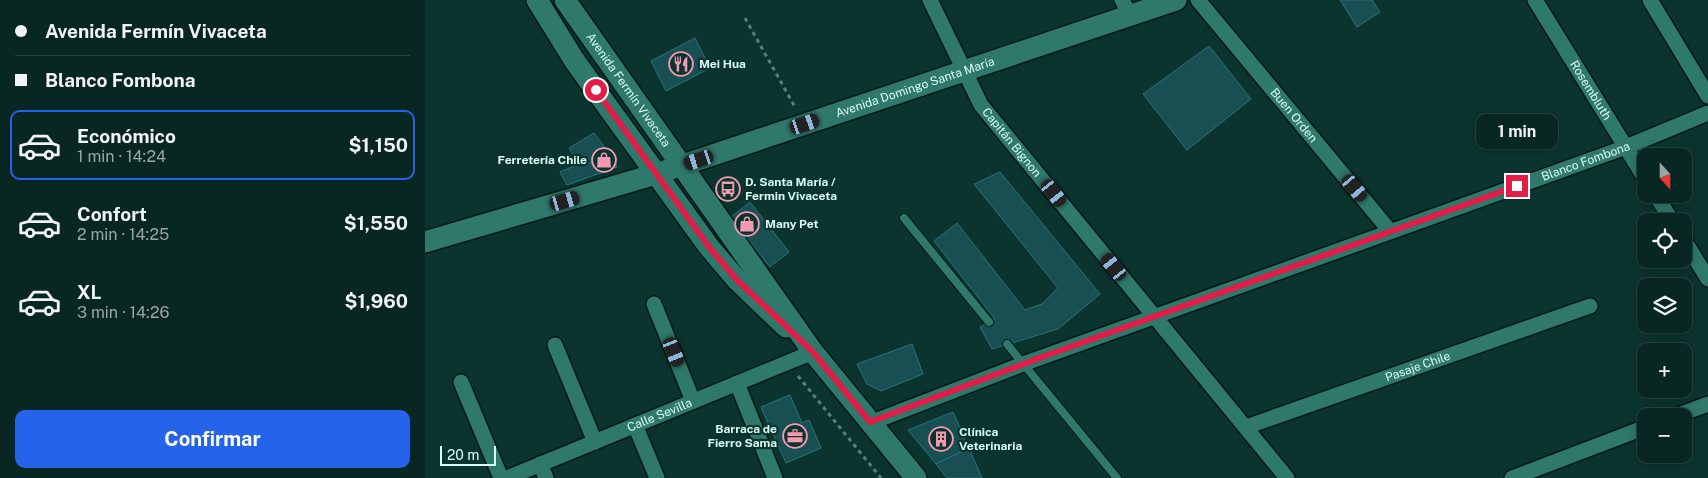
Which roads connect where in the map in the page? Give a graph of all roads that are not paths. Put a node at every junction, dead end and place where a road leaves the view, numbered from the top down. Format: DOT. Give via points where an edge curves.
graph roads {
  1 [pos="537,0"];
  2 [pos="565,0"];
  3 [pos="931,0"];
  4 [pos="1175,0"];
  5 [pos="1198,0"];
  6 [pos="1535,0"];
  7 [pos="1650,0"];
  8 [pos="1126,8"];
  9 [pos="965,71"];
  10 [pos="1708,96"];
  11 [pos="1708,113"];
  12 [pos="1625,146"];
  13 [pos="1637,165"];
  14 [pos="681,166"];
  15 [pos="656,174"];
  16 [pos="904,218"];
  17 [pos="1390,231"];
  18 [pos="425,242"];
  19 [pos="1692,253"];
  20 [pos="1708,279"];
  21 [pos="654,304"];
  22 [pos="1590,306"];
  23 [pos="1155,316"];
  24 [pos="989,322"];
  25 [pos="1007,344"];
  26 [pos="555,345"];
  27 [pos="813,352"];
  28 [pos="1023,364"];
  29 [pos="461,382"];
  30 [pos="737,383"];
  31 [pos="693,401"];
  32 [pos="1708,404"];
  33 [pos="1692,410"];
  34 [pos="870,422"];
  35 [pos="635,425"];
  36 [pos="1245,427"];
  37 [pos="1637,430"];
  38 [pos="595,442"];
  39 [pos="543,471"];
  40 [pos="501,478"];
  41 [pos="507,478"];
  42 [pos="657,478"];
  43 [pos="775,478"];
  44 [pos="916,478"];
  45 [pos="1117,478"];
  46 [pos="1287,478"];
  47 [pos="1512,478"];
  1 -- 15 [label="main road, Avenida Fermín Vivaceta" via="574,60"];
  2 -- 14 [label="main road, Avenida Fermín Vivaceta"];
  3 -- 9 [label="street, Capitán Bignon"];
  4 -- 8 [label="main road, Avenida Domingo Santa María"];
  5 -- 17 [label="street, Buen Orden"];
  6 -- 12 [label="street, Rosembluth"];
  7 -- 10 [label="street"];
  8 -- 9 [label="main road, Avenida Domingo Santa María"];
  9 -- 14 [label="main road, Avenida Domingo Santa María"];
  9 -- 23 [label="street, Capitán Bignon" via="981,105"];
  11 -- 12 [label="street, Blanco Fombona"];
  12 -- 13 [label="street, Rosembluth"];
  12 -- 17 [label="street, Blanco Fombona"];
  14 -- 15 [label="main road, Avenida Domingo Santa María"];
  14 -- 27 [label="main road, Avenida Fermín Vivaceta"];
  15 -- 18 [label="main road, Avenida Domingo Santa María"];
  15 -- 27 [label="main road, Avenida Fermín Vivaceta" via="731,274"];
  16 -- 24 [label="lane"];
  17 -- 23 [label="street, Blanco Fombona"];
  19 -- 20 [label="street"];
  21 -- 31 [label="street"];
  22 -- 36 [label="street, Pasaje Chile"];
  23 -- 28 [label="street, Blanco Fombona"];
  23 -- 36 [label="street, Capitán Bignon"];
  25 -- 28 [label="lane"];
  26 -- 38 [label="street"];
  27 -- 30 [label="street, Calle Sevilla"];
  27 -- 34 [label="main road, Avenida Fermín Vivaceta"];
  28 -- 34 [label="street, Blanco Fombona"];
  28 -- 45 [label="lane"];
  29 -- 40 [label="street"];
  30 -- 31 [label="street, Calle Sevilla"];
  30 -- 43 [label="street"];
  31 -- 35 [label="street, Calle Sevilla"];
  32 -- 33 [label="street"];
  34 -- 44 [label="main road, Avenida Fermín Vivaceta"];
  35 -- 38 [label="street, Calle Sevilla"];
  35 -- 42 [label="street"];
  36 -- 46 [label="street, Capitán Bignon"];
  37 -- 47 [label="street"];
  38 -- 39 [label="street, Calle Sevilla"];
  39 -- 41 [label="street, Calle Sevilla"];
}
